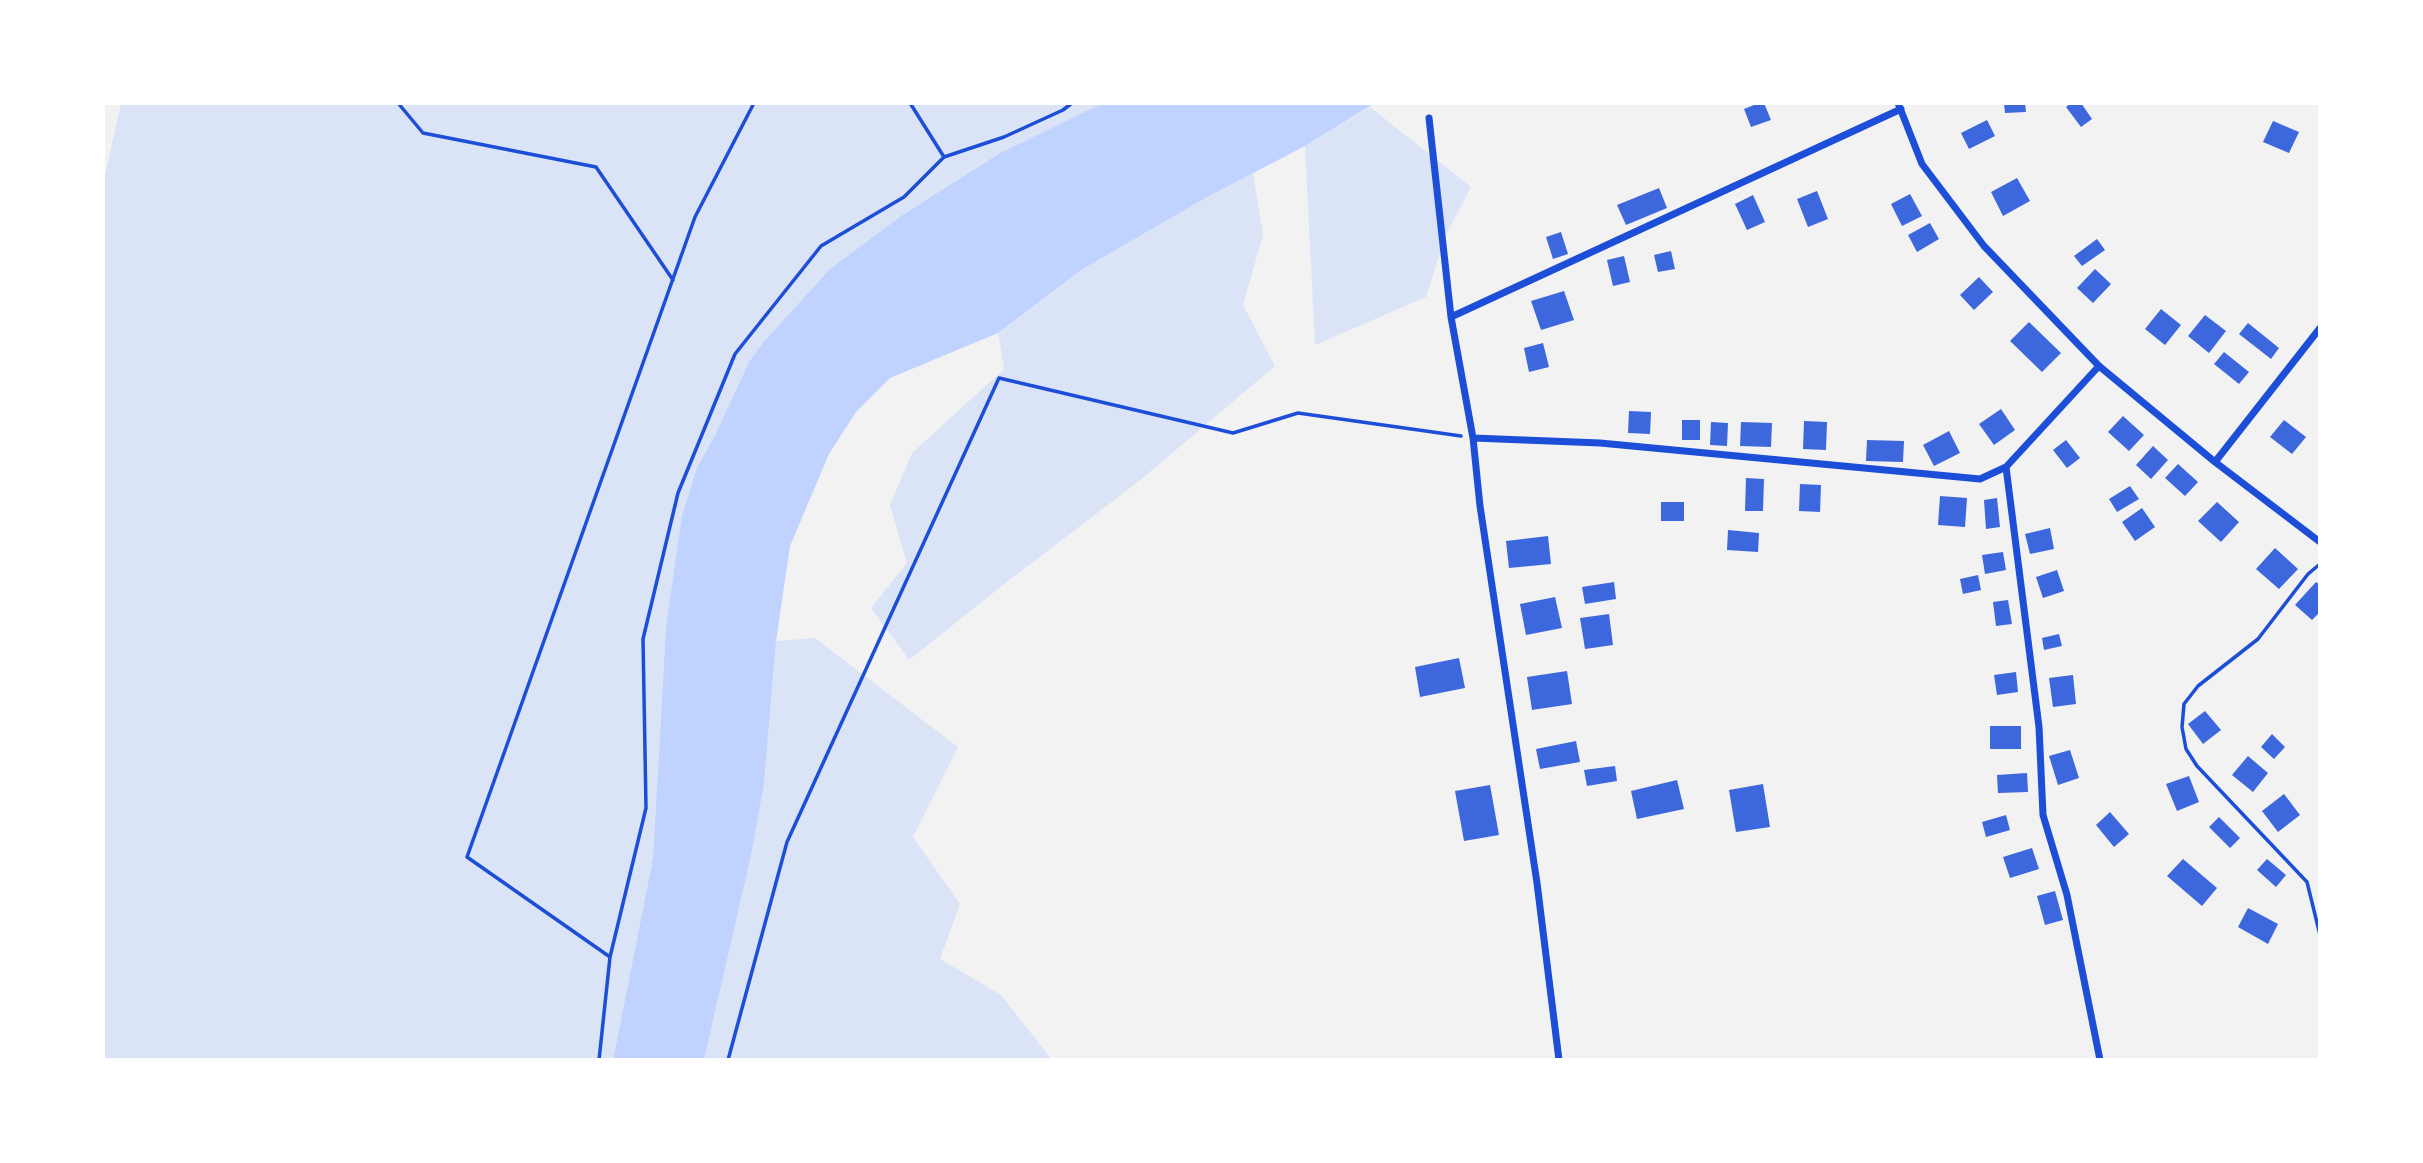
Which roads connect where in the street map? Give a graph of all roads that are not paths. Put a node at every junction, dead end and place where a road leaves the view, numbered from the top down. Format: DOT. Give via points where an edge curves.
graph roads {
  1 [pos="1901,105"];
  2 [pos="1429,118"];
  3 [pos="1451,317"];
  4 [pos="2320,328"];
  5 [pos="2099,366"];
  6 [pos="1473,438"];
  7 [pos="2215,462"];
  8 [pos="2006,467"];
  9 [pos="2320,542"];
  10 [pos="1559,1060"];
  11 [pos="2100,1060"];
  1 -- 3 [label="street"];
  1 -- 5 [label="street" via="1922,164 1984,246"];
  2 -- 3 [label="street"];
  3 -- 6 [label="street"];
  4 -- 7 [label="street"];
  5 -- 7 [label="street"];
  5 -- 8 [label="street"];
  6 -- 8 [label="street" via="1600,443 1980,479"];
  6 -- 10 [label="street"];
  7 -- 9 [label="street"];
  8 -- 11 [label="street" via="2039,727 2043,815 2067,895"];
}
